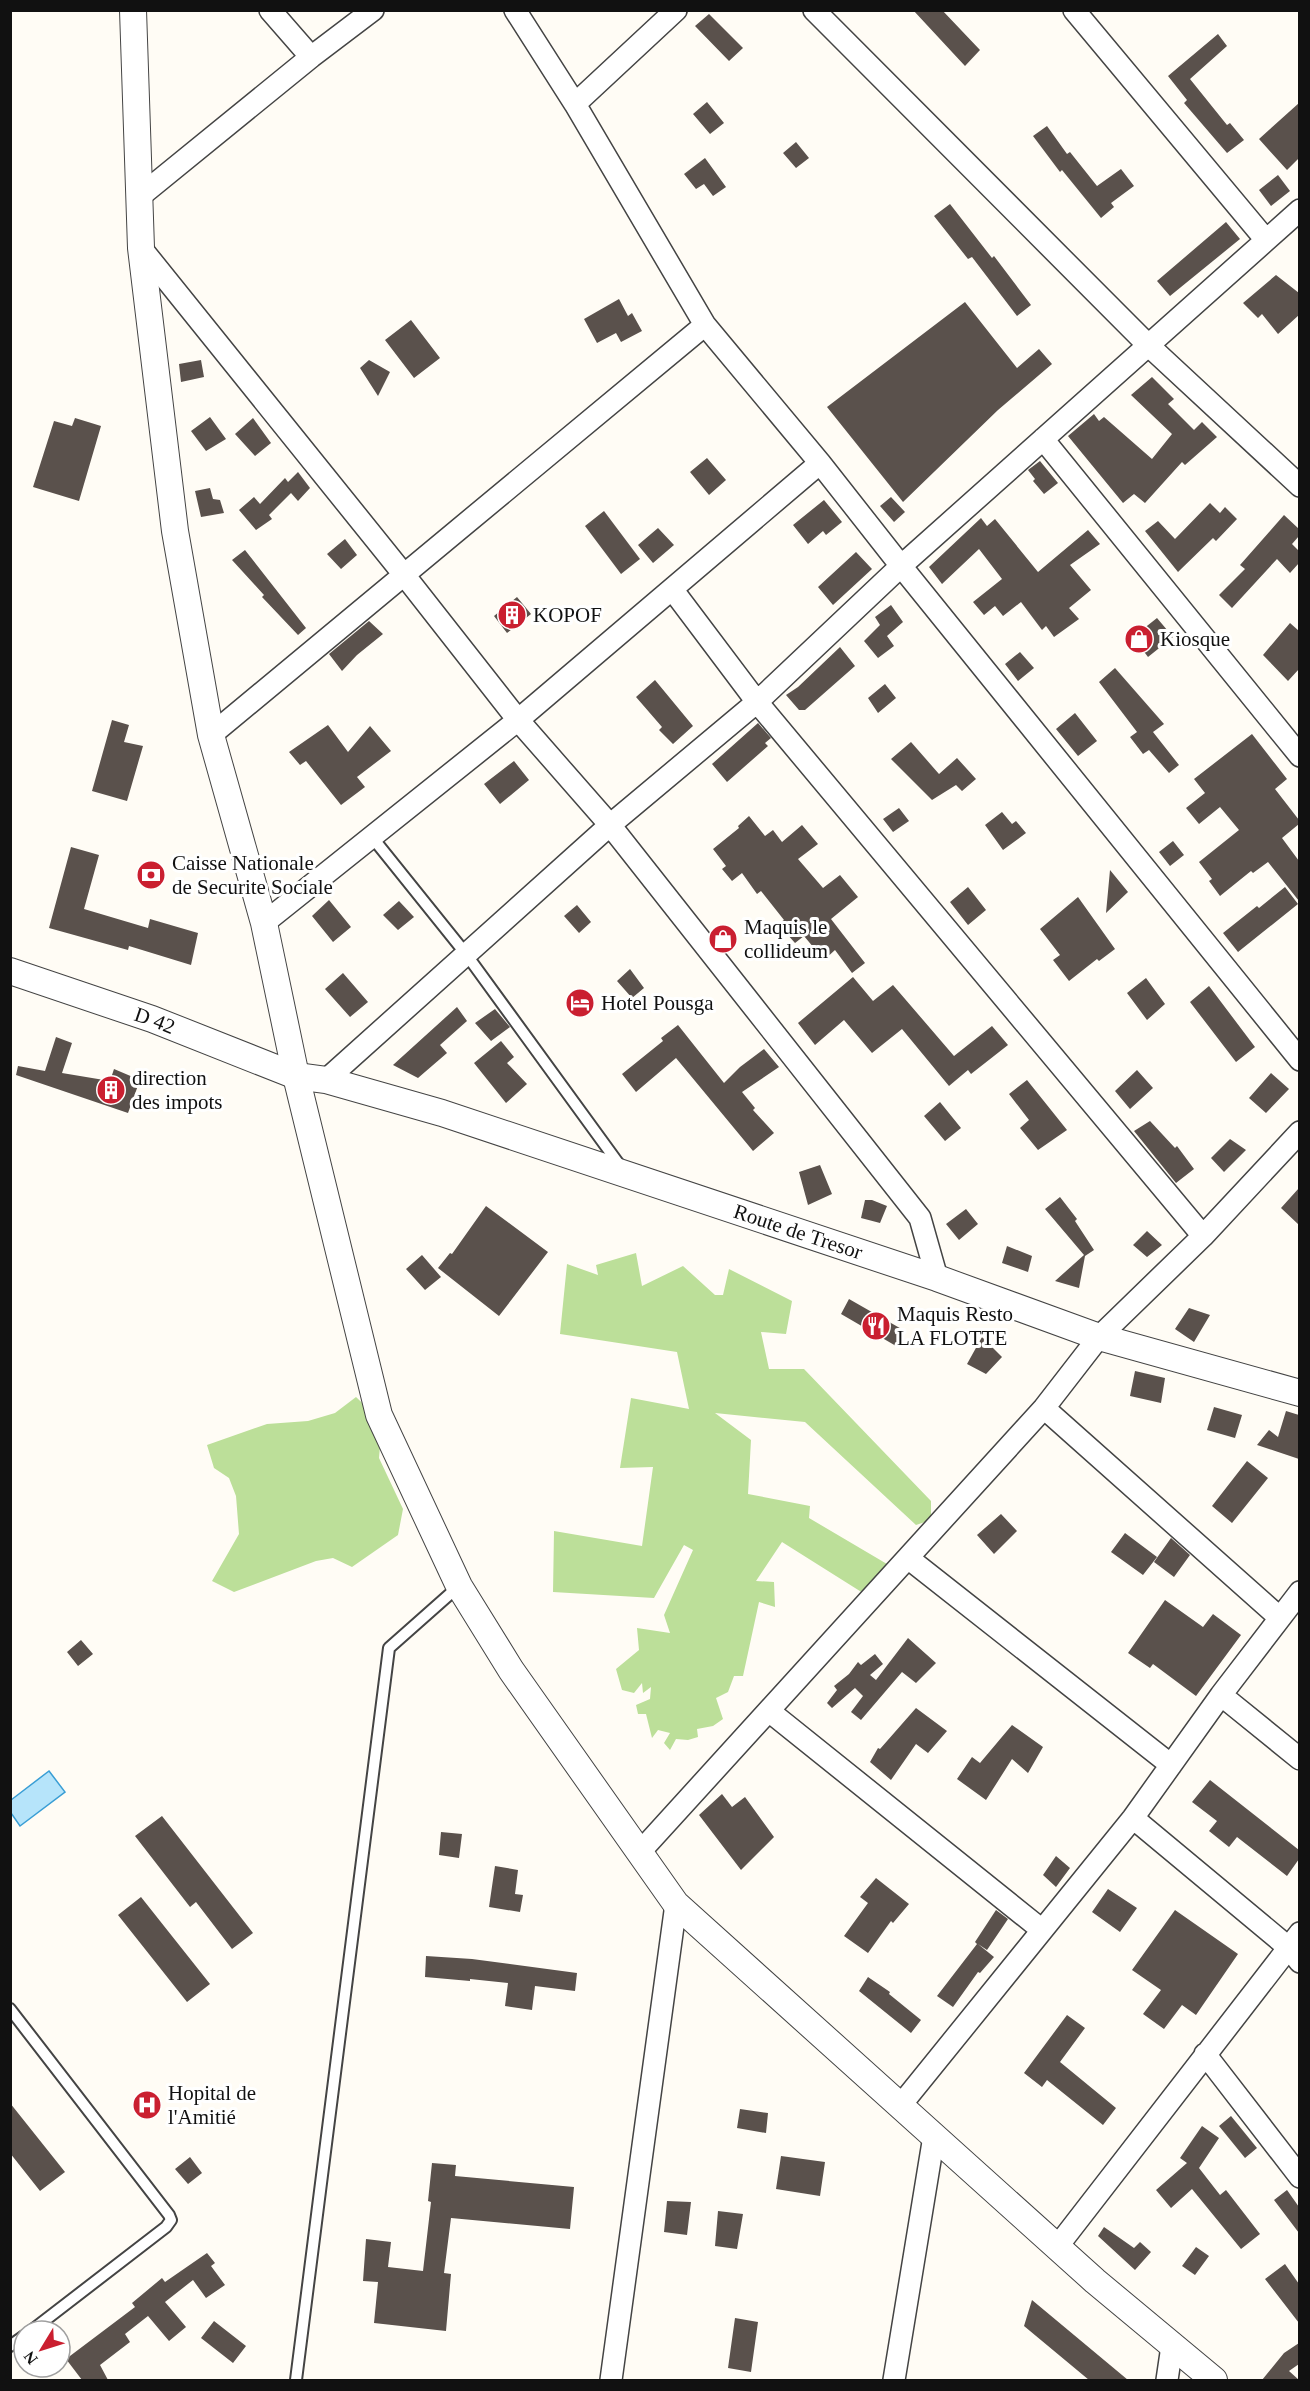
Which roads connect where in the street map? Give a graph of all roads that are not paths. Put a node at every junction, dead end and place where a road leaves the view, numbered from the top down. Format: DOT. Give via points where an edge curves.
graph roads {
  1 [pos="133,10"];
  2 [pos="270,10"];
  3 [pos="373,10"];
  4 [pos="515,10"];
  5 [pos="676,10"];
  6 [pos="814,10"];
  7 [pos="1074,10"];
  8 [pos="311,57"];
  9 [pos="575,104"];
  10 [pos="139,197"];
  11 [pos="1299,210"];
  12 [pos="1266,240"];
  13 [pos="141,248"];
  14 [pos="705,325"];
  15 [pos="1148,345"];
  16 [pos="1043,439"];
  17 [pos="820,463"];
  18 [pos="1299,486"];
  19 [pos="901,566"];
  20 [pos="405,576"];
  21 [pos="672,589"];
  22 [pos="757,702"];
  23 [pos="518,720"];
  24 [pos="211,735"];
  25 [pos="1299,756"];
  26 [pos="610,825"];
  27 [pos="372,837"];
  28 [pos="264,922"];
  29 [pos="466,954"];
  30 [pos="10,971"];
  31 [pos="1299,1060"];
  32 [pos="296,1076"];
  33 [pos="326,1080"];
  34 [pos="1299,1132"];
  35 [pos="627,1175"];
  36 [pos="1203,1236"];
  37 [pos="937,1278"];
  38 [pos="1099,1337"];
  39 [pos="1299,1393"];
  40 [pos="1044,1408"];
  41 [pos="908,1558"];
  42 [pos="459,1586"];
  43 [pos="1299,1592"];
  44 [pos="1280,1618"];
  45 [pos="1221,1695"];
  46 [pos="769,1711"];
  47 [pos="1299,1759"];
  48 [pos="1171,1765"];
  49 [pos="1133,1818"];
  50 [pos="639,1853"];
  51 [pos="676,1904"];
  52 [pos="1042,1929"];
  53 [pos="1296,1947"];
  54 [pos="10,2009"];
  55 [pos="1205,2054"];
  56 [pos="900,2106"];
  57 [pos="934,2136"];
  58 [pos="1299,2177"];
  59 [pos="1057,2247"];
  60 [pos="47,2319"];
  61 [pos="1172,2346"];
  62 [pos="296,2380"];
  63 [pos="611,2380"];
  64 [pos="894,2380"];
  65 [pos="1167,2380"];
  66 [pos="1214,2380"];
  1 -- 10 [label="street"];
  2 -- 8 [label="street"];
  3 -- 8 [label="street"];
  4 -- 9 [label="street"];
  5 -- 9 [label="street"];
  6 -- 15 [label="street"];
  7 -- 12 [label="street"];
  8 -- 10 [label="street"];
  9 -- 14 [label="street"];
  10 -- 13 [label="street"];
  11 -- 12 [label="street"];
  12 -- 15 [label="street"];
  13 -- 20 [label="street"];
  13 -- 24 [label="street" via="176,531"];
  14 -- 17 [label="street"];
  14 -- 20 [label="street"];
  15 -- 16 [label="street"];
  15 -- 18 [label="street"];
  16 -- 19 [label="street"];
  16 -- 25 [label="street"];
  17 -- 19 [label="street"];
  17 -- 21 [label="street"];
  19 -- 22 [label="street"];
  19 -- 31 [label="street"];
  20 -- 23 [label="street"];
  20 -- 24 [label="street"];
  21 -- 22 [label="street"];
  21 -- 23 [label="street"];
  22 -- 26 [label="street"];
  22 -- 36 [label="street"];
  23 -- 26 [label="street"];
  23 -- 27 [label="street"];
  24 -- 28 [label="street"];
  26 -- 29 [label="street"];
  26 -- 37 [label="street" via="920,1218"];
  27 -- 28 [label="street"];
  27 -- 29 [label="lane"];
  28 -- 32 [label="street"];
  29 -- 33 [label="street"];
  29 -- 35 [label="lane"];
  30 -- 32 [label="street, D 42 / D 42" via="152,1019"];
  32 -- 33 [label="street, Route de Tresor"];
  32 -- 42 [label="street" via="379,1415"];
  33 -- 35 [label="street, Route de Tresor" via="442,1113"];
  33 -- 38 [label="street"];
  34 -- 36 [label="street"];
  35 -- 37 [label="street, Route de Tresor"];
  36 -- 38 [label="street"];
  37 -- 38 [label="street, Route de Tresor"];
  38 -- 39 [label="street, Route de Tresor"];
  38 -- 40 [label="street"];
  40 -- 41 [label="street"];
  40 -- 44 [label="street"];
  41 -- 46 [label="street"];
  41 -- 48 [label="street"];
  42 -- 50 [label="street" via="511,1670"];
  42 -- 62 [label="lane" via="389,1648"];
  43 -- 44 [label="street"];
  44 -- 45 [label="street"];
  45 -- 47 [label="street"];
  45 -- 48 [label="street"];
  46 -- 50 [label="street"];
  46 -- 52 [label="street"];
  48 -- 49 [label="street"];
  49 -- 52 [label="street"];
  49 -- 53 [label="street"];
  50 -- 51 [label="street"];
  51 -- 56 [label="street"];
  51 -- 63 [label="street"];
  52 -- 56 [label="street"];
  53 -- 55 [label="street"];
  54 -- 60 [label="lane" via="171,2220 166,2228"];
  55 -- 58 [label="street"];
  55 -- 59 [label="street"];
  56 -- 57 [label="street"];
  57 -- 59 [label="street"];
  57 -- 64 [label="street"];
  59 -- 61 [label="street"];
  61 -- 65 [label="street"];
  61 -- 66 [label="street"];
}
